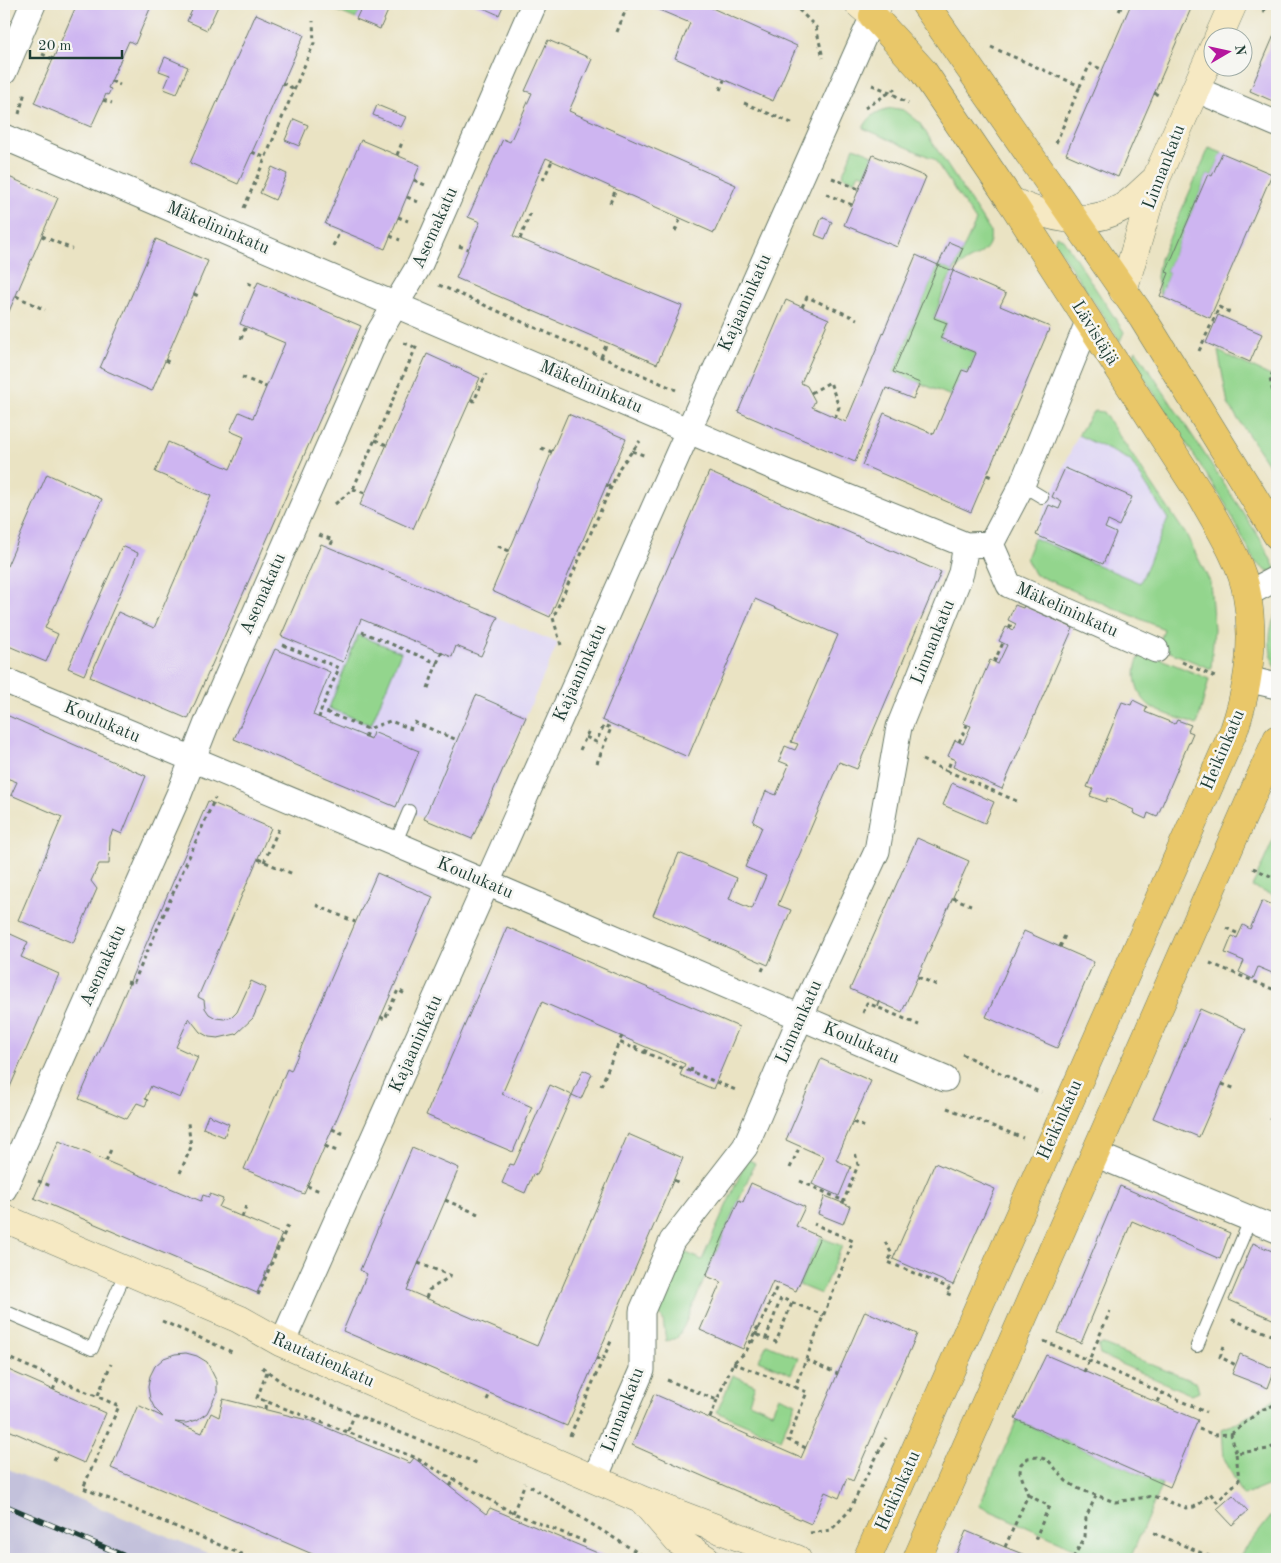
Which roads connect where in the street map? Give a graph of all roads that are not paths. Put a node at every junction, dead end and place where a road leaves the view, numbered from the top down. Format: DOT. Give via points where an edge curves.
graph roads {
  1 [pos="33,4"];
  2 [pos="534,4"];
  3 [pos="925,4"];
  4 [pos="1233,4"];
  5 [pos="870,8"];
  6 [pos="1222,28"];
  7 [pos="1204,69"];
  8 [pos="4,72"];
  9 [pos="1195,89"];
  10 [pos="1277,124"];
  11 [pos="4,137"];
  12 [pos="1156,179"];
  13 [pos="1011,201"];
  14 [pos="1076,220"];
  15 [pos="1123,291"];
  16 [pos="396,305"];
  17 [pos="1088,322"];
  18 [pos="688,431"];
  19 [pos="1277,535"];
  20 [pos="991,544"];
  21 [pos="966,545"];
  22 [pos="1277,578"];
  23 [pos="1247,594"];
  24 [pos="1156,650"];
  25 [pos="1247,679"];
  26 [pos="4,680"];
  27 [pos="1277,686"];
  28 [pos="1277,739"];
  29 [pos="192,760"];
  30 [pos="409,811"];
  31 [pos="395,844"];
  32 [pos="488,883"];
  33 [pos="800,1017"];
  34 [pos="937,1076"];
  35 [pos="1095,1154"];
  36 [pos="4,1189"];
  37 [pos="4,1218"];
  38 [pos="1251,1218"];
  39 [pos="1277,1230"];
  40 [pos="126,1271"];
  41 [pos="4,1311"];
  42 [pos="282,1343"];
  43 [pos="1197,1346"];
  44 [pos="595,1478"];
  45 [pos="642,1500"];
  46 [pos="706,1559"];
  47 [pos="797,1559"];
  48 [pos="867,1559"];
  49 [pos="918,1559"];
  1 -- 8 [label="street"];
  2 -- 16 [label="street, Asemakatu" via="415,274"];
  3 -- 14 [label="main road"];
  4 -- 6 [label="street"];
  5 -- 13 [label="main road, Lävistäjä" via="923,71"];
  5 -- 18 [label="street, Kajaaninkatu" via="847,74"];
  7 -- 9 [label="street, Linnankatu"];
  9 -- 10 [label="street"];
  9 -- 12 [label="street, Linnankatu"];
  11 -- 16 [label="street, Mäkelininkatu"];
  12 -- 14 [label="street" via="1124,207"];
  12 -- 15 [label="street, Linnankatu"];
  13 -- 14 [label="street" via="1042,215"];
  13 -- 17 [label="main road, Lävistäjä"];
  14 -- 15 [label="main road"];
  15 -- 19 [label="main road"];
  16 -- 18 [label="street, Mäkelininkatu"];
  16 -- 29 [label="street, Asemakatu" via="378,334"];
  17 -- 20 [label="street" via="1032,491"];
  17 -- 23 [label="main road, Lävistäjä" via="1203,499 1231,550"];
  18 -- 21 [label="street, Mäkelininkatu"];
  18 -- 32 [label="street, Kajaaninkatu"];
  20 -- 21 [label="street, Mäkelininkatu"];
  20 -- 24 [label="street, Mäkelininkatu" via="1009,585"];
  21 -- 33 [label="street, Linnankatu" via="961,573 899,727 877,851"];
  22 -- 23 [label="street"];
  23 -- 25 [label="main road, Lävistäjä" via="1252,653"];
  25 -- 27 [label="street"];
  25 -- 48 [label="main road, Heikinkatu" via="1234,730"];
  26 -- 29 [label="street, Koulukatu"];
  28 -- 35 [label="main road"];
  29 -- 31 [label="street, Koulukatu"];
  29 -- 36 [label="street, Asemakatu"];
  30 -- 31 [label="lane"];
  31 -- 32 [label="street, Koulukatu"];
  32 -- 33 [label="street, Koulukatu"];
  32 -- 42 [label="street, Kajaaninkatu"];
  33 -- 34 [label="street, Koulukatu"];
  33 -- 44 [label="street, Linnankatu" via="745,1147 672,1241 642,1311 642,1370"];
  35 -- 38 [label="street"];
  35 -- 49 [label="main road"];
  37 -- 40 [label="street, Rautatienkatu"];
  38 -- 39 [label="street"];
  38 -- 43 [label="lane"];
  40 -- 41 [label="lane" via="92,1349"];
  40 -- 42 [label="street, Rautatienkatu" via="239,1319"];
  42 -- 44 [label="street, Rautatienkatu"];
  44 -- 45 [label="street, Rautatienkatu"];
  45 -- 46 [label="street, Rautatienkatu" via="678,1541"];
  45 -- 47 [label="street, Rautatienkatu"];
}
